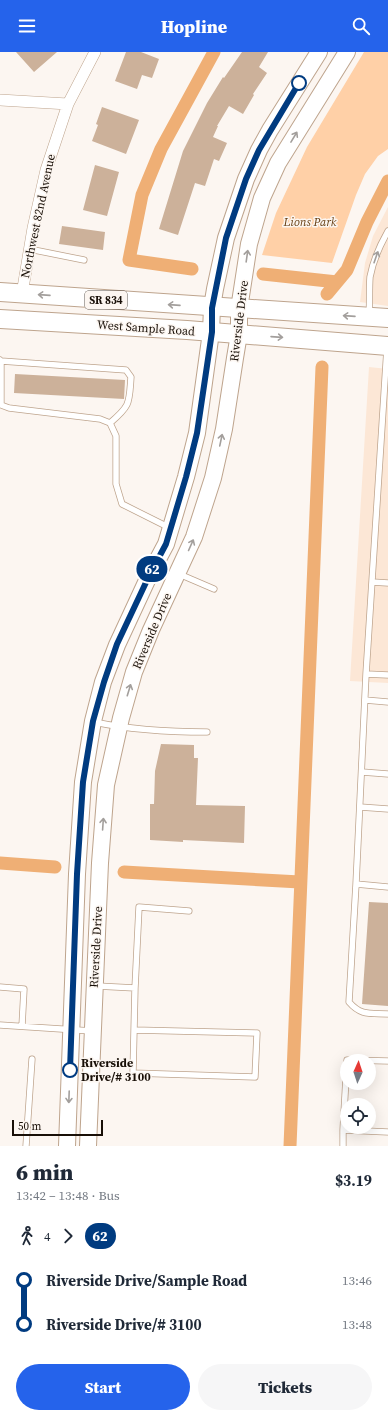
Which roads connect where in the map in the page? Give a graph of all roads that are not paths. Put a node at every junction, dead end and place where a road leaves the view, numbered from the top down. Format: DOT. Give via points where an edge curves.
graph roads {
  1 [pos="95,52"];
  2 [pos="320,52"];
  3 [pos="347,52"];
  4 [pos="0,100"];
  5 [pos="68,104"];
  6 [pos="388,231"];
  7 [pos="29,248"];
  8 [pos="84,260"];
  9 [pos="0,292"];
  10 [pos="22,294"];
  11 [pos="212,308"];
  12 [pos="240,309"];
  13 [pos="369,317"];
  14 [pos="388,318"];
  15 [pos="0,319"];
  16 [pos="212,332"];
  17 [pos="238,334"];
  18 [pos="388,346"];
  19 [pos="1,361"];
  20 [pos="387,379"];
  21 [pos="110,423"];
  22 [pos="171,528"];
  23 [pos="178,573"];
  24 [pos="372,582"];
  25 [pos="388,583"];
  26 [pos="214,588"];
  27 [pos="366,674"];
  28 [pos="388,675"];
  29 [pos="365,700"];
  30 [pos="388,702"];
  31 [pos="93,721"];
  32 [pos="119,727"];
  33 [pos="207,732"];
  34 [pos="362,772"];
  35 [pos="388,774"];
  36 [pos="360,808"];
  37 [pos="388,809"];
  38 [pos="356,884"];
  39 [pos="388,887"];
  40 [pos="189,910"];
  41 [pos="95,986"];
  42 [pos="0,988"];
  43 [pos="135,988"];
  44 [pos="388,1014"];
  45 [pos="0,1025"];
  46 [pos="22,1026"];
  47 [pos="72,1030"];
  48 [pos="134,1030"];
  49 [pos="93,1031"];
  50 [pos="32,1059"];
  51 [pos="388,1061"];
  52 [pos="345,1098"];
  53 [pos="376,1131"];
  54 [pos="388,1132"];
  55 [pos="343,1134"];
  56 [pos="26,1146"];
  57 [pos="67,1146"];
  58 [pos="88,1146"];
  59 [pos="343,1146"];
  1 -- 5 [label="street, Northwest 82nd Avenue"];
  2 -- 11 [label="street, Riverside Drive" via="270,130 246,179 226,238"];
  12 -- 3 [label="street, Riverside Drive, one-way" via="248,244 262,198 278,163"];
  4 -- 5 [label="street"];
  5 -- 7 [label="street, Northwest 82nd Avenue" via="46,170"];
  13 -- 6 [label="lane, one-way" via="370,278 374,261"];
  7 -- 8 [label="lane"];
  7 -- 10 [label="street, Northwest 82nd Avenue"];
  9 -- 10 [label="main road, West Sample Road / SR 834"];
  11 -- 10 [label="main road, West Sample Road / SR 834, one-way"];
  11 -- 12 [label="main road, West Sample Road / SR 834"];
  11 -- 16 [label="street, Riverside Drive"];
  13 -- 12 [label="main road, West Sample Road / SR 834, one-way"];
  12 -- 17 [label="street, Riverside Drive"];
  13 -- 14 [label="main road, West Sample Road / SR 834"];
  15 -- 16 [label="main road, West Sample Road / SR 834"];
  16 -- 17 [label="main road, West Sample Road / SR 834"];
  16 -- 22 [label="street, Riverside Drive" via="197,433"];
  17 -- 18 [label="main road, West Sample Road / SR 834, one-way"];
  23 -- 17 [label="street, Riverside Drive, one-way" via="194,537 213,478 224,428"];
  18 -- 20 [label="lane"];
  19 -- 21 [label="lane" via="1,405 100,419"];
  19 -- 21 [label="lane" via="126,370 132,377 129,402 123,412"];
  20 -- 24 [label="lane"];
  21 -- 22 [label="lane" via="116,436 116,484 122,504"];
  22 -- 31 [label="street, Riverside Drive" via="166,544 117,644"];
  23 -- 26 [label="lane"];
  32 -- 23 [label="street, Riverside Drive, one-way" via="134,672"];
  24 -- 25 [label="lane"];
  24 -- 27 [label="lane"];
  27 -- 28 [label="lane"];
  27 -- 29 [label="lane"];
  29 -- 30 [label="lane"];
  29 -- 34 [label="lane"];
  31 -- 32 [label="lane"];
  31 -- 47 [label="street, Riverside Drive" via="83,782"];
  32 -- 33 [label="lane" via="165,732"];
  41 -- 32 [label="street, Riverside Drive, one-way" via="106,785"];
  34 -- 35 [label="lane"];
  34 -- 36 [label="lane"];
  36 -- 37 [label="lane"];
  36 -- 38 [label="lane"];
  38 -- 39 [label="lane"];
  38 -- 44 [label="lane" via="349,1002 355,1009 364,1013"];
  40 -- 43 [label="lane" via="139,907"];
  41 -- 43 [label="lane"];
  41 -- 49 [label="street, Riverside Drive"];
  42 -- 46 [label="lane" via="24,989"];
  43 -- 48 [label="lane"];
  45 -- 46 [label="lane"];
  46 -- 47 [label="lane"];
  47 -- 49 [label="lane"];
  47 -- 57 [label="street, Riverside Drive, one-way"];
  48 -- 48 [label="lane" via="133,1072 255,1077 257,1033"];
  49 -- 58 [label="street, Riverside Drive"];
  50 -- 56 [label="lane"];
  51 -- 52 [label="lane" via="347,1060"];
  53 -- 54 [label="lane"];
  55 -- 59 [label="lane"];
}
